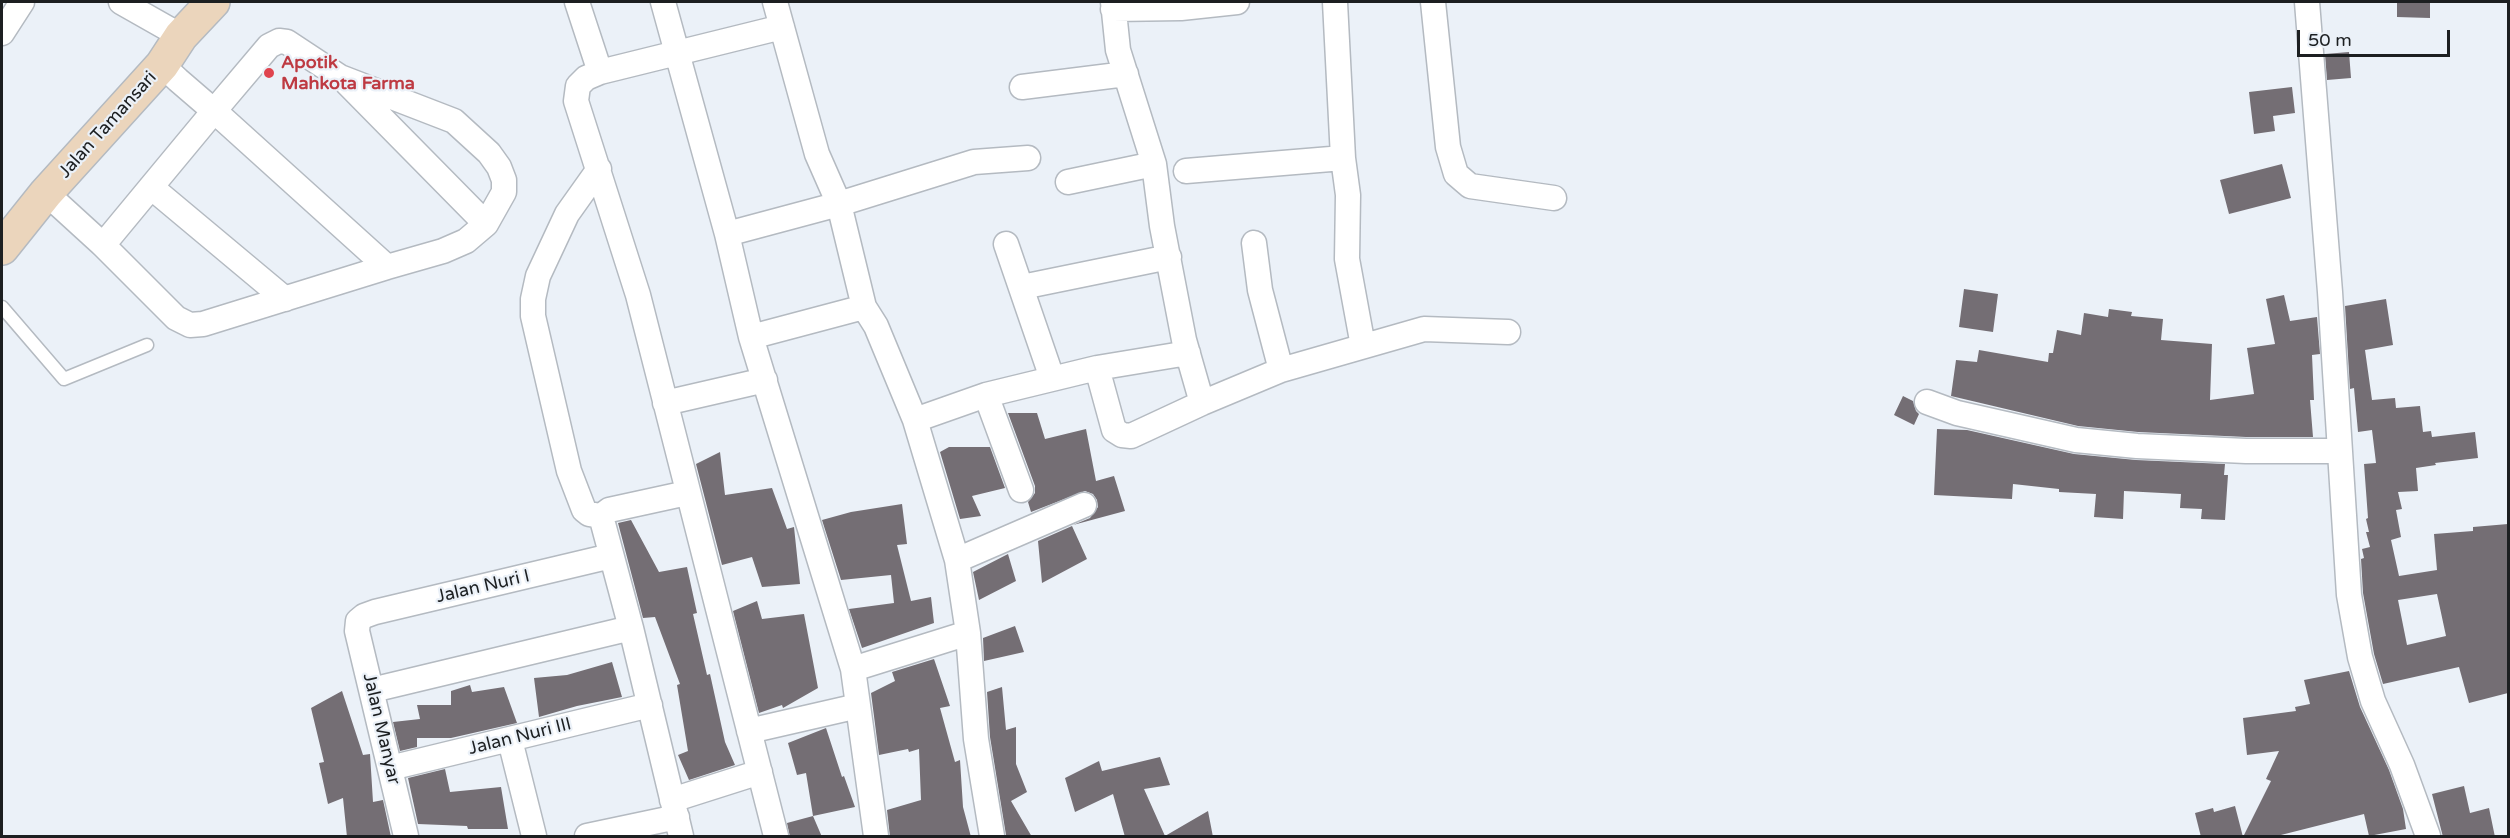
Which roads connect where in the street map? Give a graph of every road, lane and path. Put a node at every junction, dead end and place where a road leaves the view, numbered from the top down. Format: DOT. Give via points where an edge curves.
graph roads {
  1 [pos="22,2"];
  2 [pos="121,2"];
  3 [pos="213,2"];
  4 [pos="577,2"];
  5 [pos="663,2"];
  6 [pos="775,2"];
  7 [pos="1225,2"];
  8 [pos="1237,2"];
  9 [pos="1335,2"];
  10 [pos="1432,2"];
  11 [pos="2307,2"];
  12 [pos="1113,5"];
  13 [pos="782,27"];
  14 [pos="2,33"];
  15 [pos="181,36"];
  16 [pos="676,53"];
  17 [pos="162,65"];
  18 [pos="600,72"];
  19 [pos="1126,74"];
  20 [pos="340,76"];
  21 [pos="1022,87"];
  22 [pos="214,111"];
  23 [pos="1028,158"];
  24 [pos="1343,158"];
  25 [pos="1154,164"];
  26 [pos="599,169"];
  27 [pos="1186,171"];
  28 [pos="1068,182"];
  29 [pos="151,188"];
  30 [pos="46,193"];
  31 [pos="1554,198"];
  32 [pos="838,204"];
  33 [pos="486,224"];
  34 [pos="727,234"];
  35 [pos="1254,243"];
  36 [pos="1006,244"];
  37 [pos="103,245"];
  38 [pos="2,248"];
  39 [pos="1169,257"];
  40 [pos="387,267"];
  41 [pos="1022,287"];
  42 [pos="285,299"];
  43 [pos="2,307"];
  44 [pos="864,307"];
  45 [pos="1508,332"];
  46 [pos="751,338"];
  47 [pos="147,345"];
  48 [pos="1363,346"];
  49 [pos="1188,352"];
  50 [pos="1097,368"];
  51 [pos="1281,370"];
  52 [pos="1052,378"];
  53 [pos="765,380"];
  54 [pos="986,395"];
  55 [pos="1927,402"];
  56 [pos="664,403"];
  57 [pos="1202,403"];
  58 [pos="915,420"];
  59 [pos="2338,451"];
  60 [pos="1021,490"];
  61 [pos="687,493"];
  62 [pos="1084,505"];
  63 [pos="601,516"];
  64 [pos="611,556"];
  65 [pos="957,560"];
  66 [pos="358,621"];
  67 [pos="631,628"];
  68 [pos="968,633"];
  69 [pos="853,669"];
  70 [pos="372,690"];
  71 [pos="650,705"];
  72 [pos="858,706"];
  73 [pos="749,731"];
  74 [pos="510,740"];
  75 [pos="390,768"];
  76 [pos="760,772"];
  77 [pos="677,818"];
  78 [pos="622,832"];
  79 [pos="406,837"];
  80 [pos="534,837"];
  81 [pos="587,837"];
  82 [pos="776,837"];
  83 [pos="876,837"];
  84 [pos="992,837"];
  85 [pos="2428,837"];
  1 -- 14 [label="street"];
  2 -- 15 [label="street"];
  3 -- 15 [label="main road, Jalan Tamansari"];
  4 -- 18 [label="street"];
  5 -- 16 [label="street"];
  6 -- 13 [label="street"];
  7 -- 8 [label="street"];
  7 -- 12 [label="street" via="1181,8"];
  9 -- 24 [label="street"];
  10 -- 31 [label="street" via="1448,147 1456,174 1470,186"];
  11 -- 59 [label="street"];
  12 -- 19 [label="street" via="1118,50"];
  13 -- 16 [label="street"];
  13 -- 32 [label="street" via="817,154"];
  15 -- 17 [label="main road, Jalan Tamansari"];
  16 -- 18 [label="street"];
  16 -- 34 [label="street"];
  17 -- 22 [label="street"];
  17 -- 30 [label="main road, Jalan Tamansari"];
  18 -- 26 [label="street" via="578,86 576,102"];
  19 -- 21 [label="street"];
  19 -- 25 [label="street"];
  20 -- 22 [label="street" via="287,42 279,41 268,46"];
  20 -- 33 [label="street"];
  20 -- 33 [label="street" via="454,121 489,153 504,180 504,192"];
  22 -- 29 [label="street"];
  22 -- 40 [label="street"];
  23 -- 32 [label="street" via="974,162"];
  24 -- 27 [label="street"];
  24 -- 48 [label="street" via="1348,195 1347,260"];
  25 -- 28 [label="street"];
  25 -- 39 [label="street"];
  26 -- 56 [label="street" via="638,295"];
  26 -- 63 [label="street" via="567,214 538,276 533,308 569,471 584,510"];
  29 -- 37 [label="street"];
  29 -- 42 [label="street"];
  30 -- 37 [label="street"];
  30 -- 38 [label="main road, Jalan Tamansari"];
  32 -- 34 [label="street"];
  32 -- 44 [label="street"];
  33 -- 40 [label="street" via="451,248"];
  34 -- 46 [label="street"];
  35 -- 51 [label="street" via="1260,290"];
  36 -- 41 [label="street"];
  37 -- 42 [label="street" via="176,318 190,324 203,324"];
  39 -- 41 [label="street"];
  39 -- 49 [label="street"];
  40 -- 42 [label="street"];
  41 -- 52 [label="street"];
  43 -- 47 [label="lane" via="64,379"];
  44 -- 46 [label="street"];
  44 -- 58 [label="street" via="876,326"];
  45 -- 48 [label="street" via="1424,329"];
  46 -- 53 [label="street"];
  48 -- 51 [label="street"];
  49 -- 50 [label="street"];
  49 -- 57 [label="street"];
  50 -- 52 [label="street"];
  50 -- 57 [label="street" via="1114,430 1122,435 1131,435"];
  51 -- 57 [label="street"];
  52 -- 54 [label="street"];
  53 -- 56 [label="street"];
  53 -- 69 [label="street"];
  54 -- 58 [label="street"];
  54 -- 60 [label="street"];
  55 -- 59 [label="street" via="1957,413 2076,440 2247,451"];
  56 -- 61 [label="street"];
  58 -- 65 [label="street"];
  59 -- 85 [label="street" via="2349,595 2360,657 2373,701"];
  61 -- 63 [label="street" via="609,510"];
  61 -- 73 [label="street"];
  62 -- 65 [label="street"];
  63 -- 64 [label="street"];
  64 -- 66 [label="street, Jalan Nuri I" via="375,612"];
  64 -- 67 [label="street"];
  65 -- 68 [label="street"];
  66 -- 70 [label="street, Jalan Manyar"];
  67 -- 70 [label="street"];
  67 -- 71 [label="street"];
  68 -- 69 [label="street"];
  68 -- 84 [label="street" via="976,739"];
  69 -- 72 [label="street"];
  70 -- 75 [label="street, Jalan Manyar"];
  71 -- 74 [label="street, Jalan Nuri III"];
  71 -- 77 [label="street"];
  72 -- 73 [label="street"];
  72 -- 83 [label="street"];
  73 -- 76 [label="street"];
  74 -- 75 [label="street, Jalan Nuri III"];
  74 -- 80 [label="street"];
  75 -- 79 [label="street, Jalan Manyar"];
  76 -- 77 [label="street"];
  76 -- 82 [label="street"];
  77 -- 78 [label="street"];
  78 -- 81 [label="street"];
}
